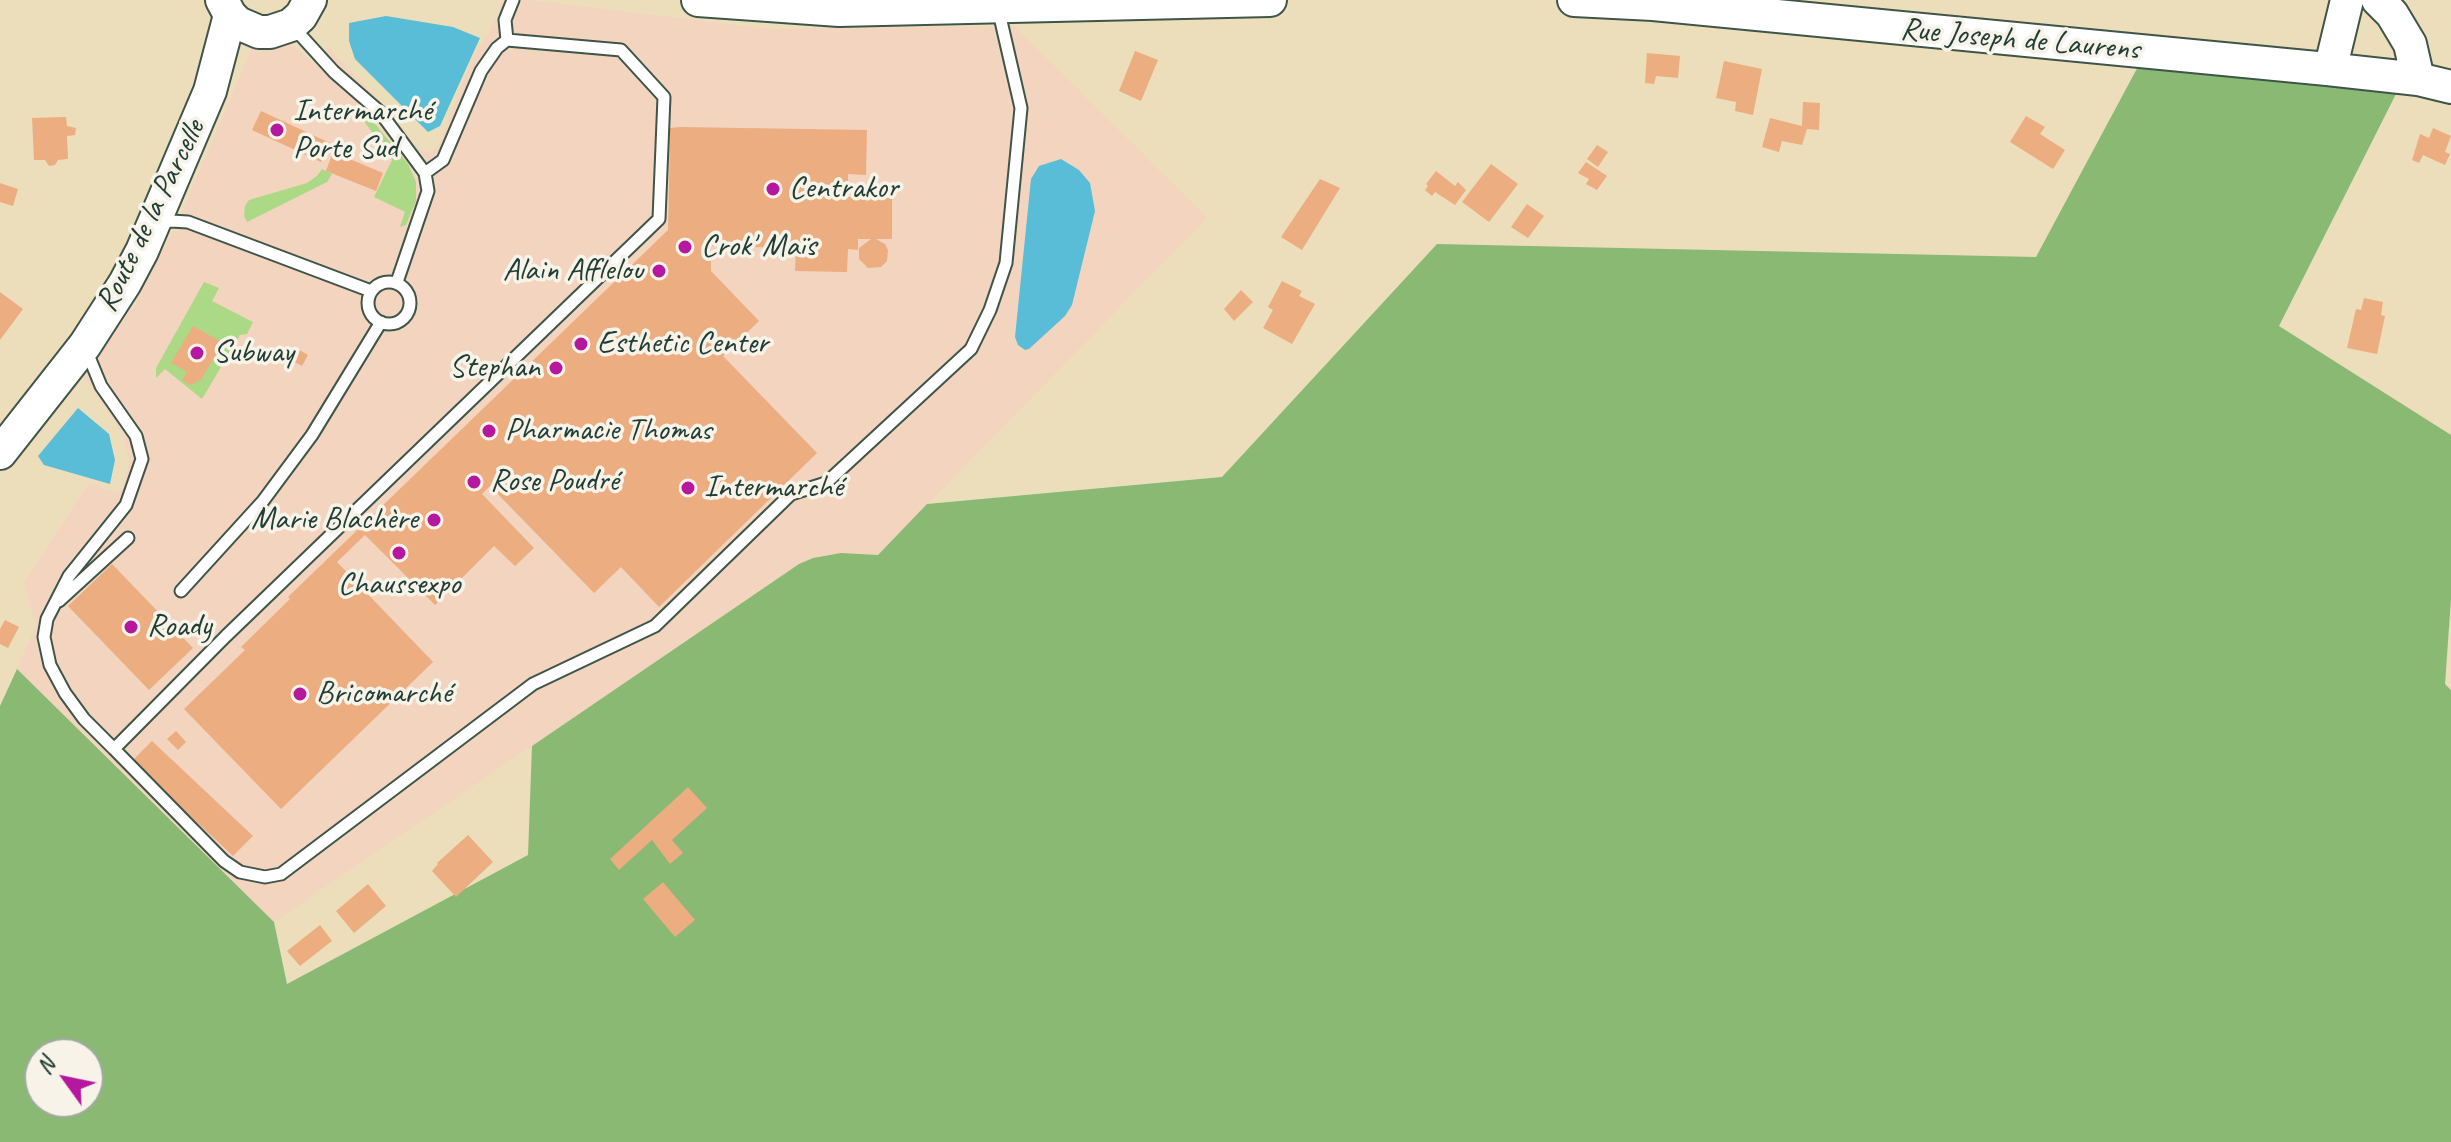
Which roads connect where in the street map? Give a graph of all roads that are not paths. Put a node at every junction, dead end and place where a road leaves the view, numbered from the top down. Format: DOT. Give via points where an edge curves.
graph roads {
  1 [pos="513,0"];
  2 [pos="698,0"];
  3 [pos="1270,0"];
  4 [pos="1574,0"];
  5 [pos="2347,0"];
  6 [pos="2378,0"];
  7 [pos="226,8"];
  8 [pos="998,8"];
  9 [pos="300,12"];
  10 [pos="259,32"];
  11 [pos="507,40"];
  12 [pos="2327,69"];
  13 [pos="2418,79"];
  14 [pos="2451,87"];
  15 [pos="210,91"];
  16 [pos="425,173"];
  17 [pos="152,226"];
  18 [pos="397,282"];
  19 [pos="371,291"];
  20 [pos="381,322"];
  21 [pos="85,345"];
  22 [pos="0,453"];
  23 [pos="128,538"];
  24 [pos="181,591"];
  25 [pos="53,607"];
  26 [pos="114,749"];
  1 -- 11 [label="lane" via="505,20"];
  2 -- 8 [label="main road" via="839,10"];
  3 -- 8 [label="main road"];
  4 -- 12 [label="main road, Rue Joseph de Laurens"];
  5 -- 12 [label="main road"];
  6 -- 13 [label="main road" via="2410,44"];
  7 -- 10 [label="main road" via="238,23"];
  7 -- 15 [label="main road, Route de la Parcelle"];
  8 -- 26 [label="lane" via="1021,108 1006,263 990,310 971,349 826,483 791,494 655,626 533,684 281,874 240,872 224,861"];
  9 -- 10 [label="main road" via="281,30"];
  9 -- 16 [label="lane" via="334,72 380,112"];
  10 -- 15 [label="main road, Route de la Parcelle"];
  11 -- 16 [label="lane" via="481,71 443,160"];
  11 -- 26 [label="lane" via="621,50 664,97 659,219"];
  12 -- 13 [label="main road, Rue Joseph de Laurens"];
  13 -- 14 [label="main road, Rue Joseph de Laurens"];
  15 -- 17 [label="main road, Route de la Parcelle"];
  16 -- 18 [label="lane" via="428,191"];
  17 -- 19 [label="lane" via="188,222"];
  17 -- 21 [label="main road, Route de la Parcelle" via="125,283"];
  18 -- 19 [label="lane" via="383,282"];
  18 -- 20 [label="lane" via="410,297 409,311 394,324"];
  19 -- 20 [label="lane" via="370,312"];
  20 -- 24 [label="lane" via="312,435 266,497"];
  21 -- 22 [label="main road, Route de la Parcelle"];
  21 -- 25 [label="lane" via="101,386 136,436 142,459 126,505 69,576"];
  23 -- 25 [label="lane"];
  25 -- 26 [label="lane" via="44,637 50,665 84,719"];
}
